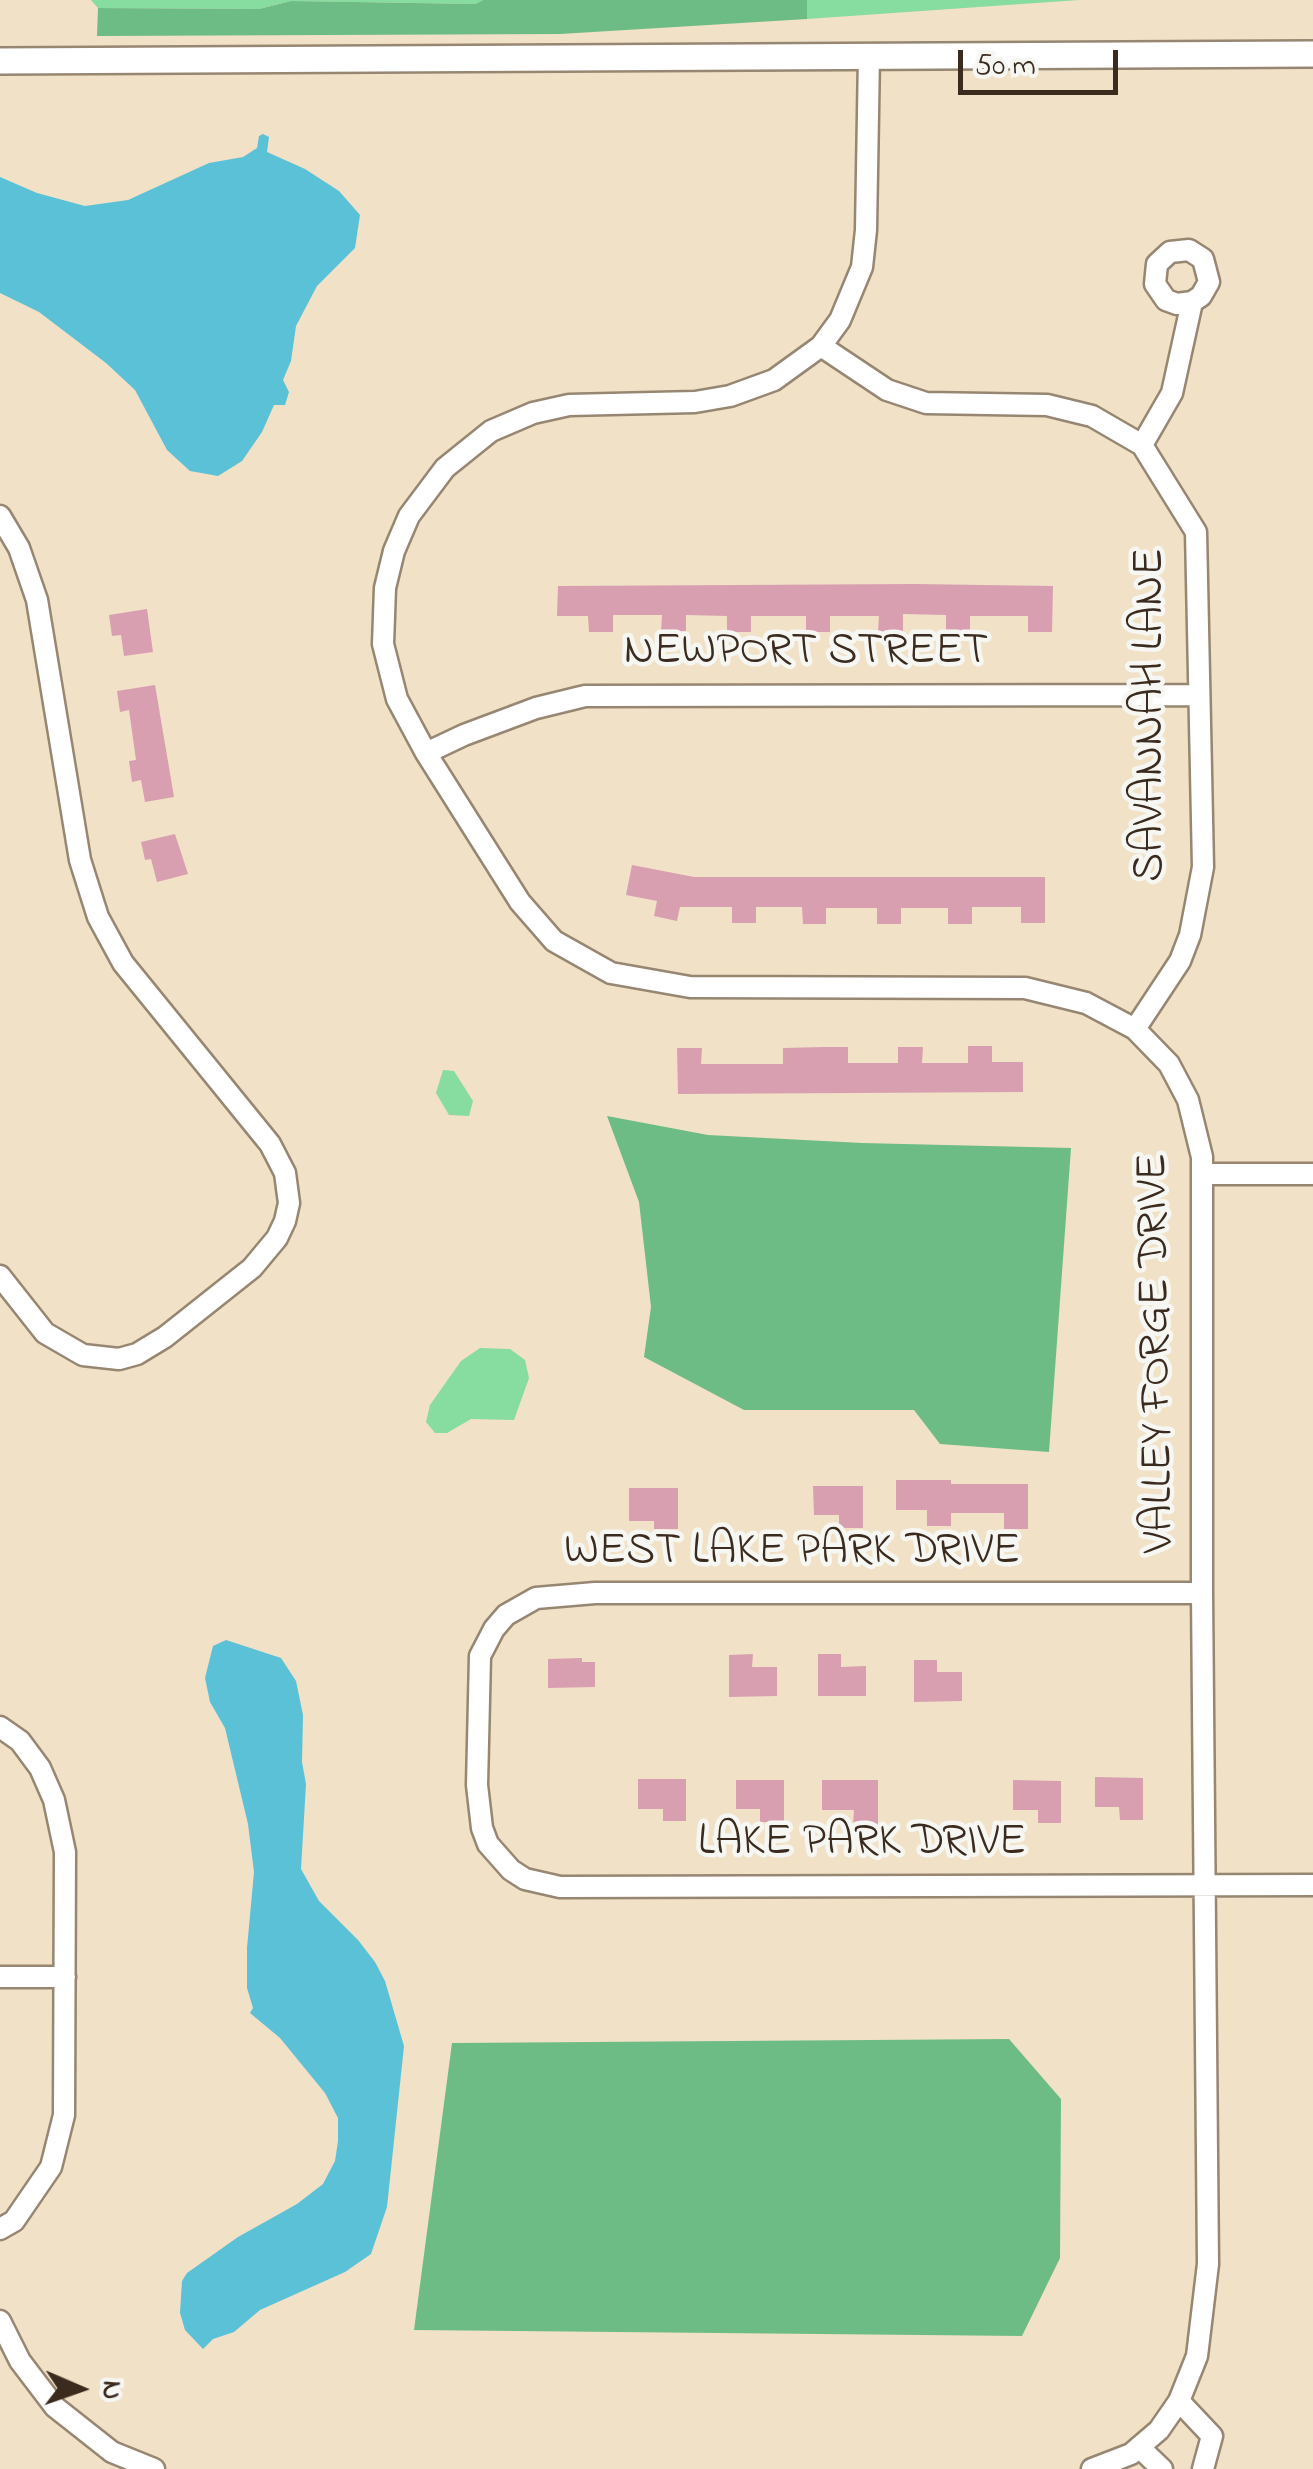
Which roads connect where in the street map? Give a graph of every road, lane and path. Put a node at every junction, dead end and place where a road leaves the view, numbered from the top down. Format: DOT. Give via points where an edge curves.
graph roads {
  1 [pos="1313,54"];
  2 [pos="870,55"];
  3 [pos="0,61"];
  4 [pos="1192,302"];
  5 [pos="820,346"];
  6 [pos="1142,445"];
  7 [pos="0,516"];
  8 [pos="1198,695"];
  9 [pos="426,754"];
  10 [pos="1135,1029"];
  11 [pos="1202,1174"];
  12 [pos="1313,1174"];
  13 [pos="0,1276"];
  14 [pos="1202,1593"];
  15 [pos="0,1727"];
  16 [pos="477,1785"];
  17 [pos="1206,1885"];
  18 [pos="1313,1885"];
  19 [pos="0,1977"];
  20 [pos="65,1977"];
  21 [pos="0,2230"];
  22 [pos="0,2321"];
  23 [pos="1179,2401"];
  24 [pos="1139,2447"];
  25 [pos="154,2469"];
  26 [pos="1092,2469"];
  27 [pos="1162,2469"];
  28 [pos="1203,2469"];
  1 -- 2 [label="street"];
  2 -- 3 [label="street"];
  2 -- 5 [label="street, VALLEY FORGE DRIVE" via="862,267"];
  4 -- 6 [label="street" via="1172,394"];
  5 -- 6 [label="street, SAVANNAH LANE" via="887,390 926,403 1047,405 1092,416"];
  5 -- 9 [label="street, VALLEY FORGE DRIVE" via="774,380 730,396 588,402 533,413 491,432 445,468 401,534 382,607 390,681"];
  6 -- 8 [label="street, SAVANNAH LANE" via="1196,532"];
  7 -- 13 [label="street" via="38,600 80,860 98,916 123,963 270,1144 289,1202 276,1238 252,1268 165,1338 118,1359 83,1355 45,1332"];
  8 -- 9 [label="street, NEWPORT STREET" via="585,696 464,734"];
  8 -- 10 [label="street, SAVANNAH LANE" via="1203,867 1180,962"];
  9 -- 10 [label="street, VALLEY FORGE DRIVE" via="520,902 554,942 611,973 690,986 1025,988 1086,1003"];
  10 -- 11 [label="street, VALLEY FORGE DRIVE" via="1169,1064 1188,1100"];
  11 -- 12 [label="street"];
  11 -- 14 [label="street, VALLEY FORGE DRIVE"];
  14 -- 16 [label="street, WEST LAKE PARK DRIVE" via="536,1598 506,1615 480,1656"];
  14 -- 17 [label="street, VALLEY FORGE DRIVE"];
  15 -- 20 [label="street" via="40,1768 54,1800 65,1852"];
  16 -- 17 [label="street, LAKE PARK DRIVE" via="488,1844 510,1870 542,1885"];
  17 -- 18 [label="street, LAKE PARK DRIVE"];
  17 -- 23 [label="street, VALLEY FORGE DRIVE" via="1208,2264 1197,2356"];
  19 -- 20 [label="street"];
  20 -- 21 [label="street" via="60,2133 50,2167 14,2221"];
  22 -- 25 [label="street" via="20,2362 55,2406 112,2452"];
  23 -- 24 [label="street, VALLEY FORGE DRIVE"];
  23 -- 28 [label="street" via="1212,2436"];
  24 -- 26 [label="street, VALLEY FORGE DRIVE"];
  24 -- 27 [label="street"];
}
